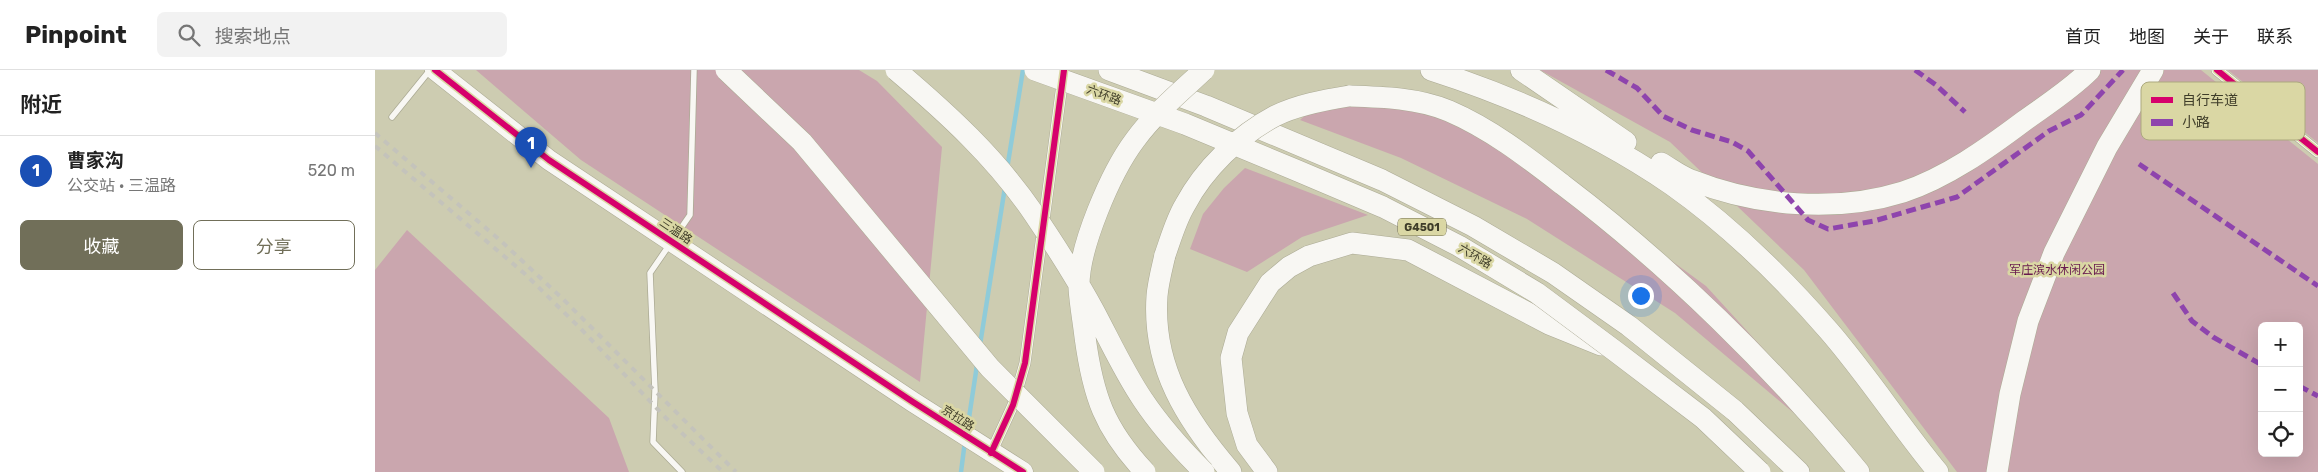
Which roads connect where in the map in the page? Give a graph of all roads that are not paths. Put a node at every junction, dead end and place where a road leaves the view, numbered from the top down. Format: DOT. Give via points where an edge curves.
graph roads {
  1 [pos="430,70"];
  2 [pos="435,70"];
  3 [pos="694,70"];
  4 [pos="727,70"];
  5 [pos="896,70"];
  6 [pos="1035,70"];
  7 [pos="1064,70"];
  8 [pos="1109,70"];
  9 [pos="1204,70"];
  10 [pos="1431,70"];
  11 [pos="2090,70"];
  12 [pos="2217,70"];
  13 [pos="2152,71"];
  14 [pos="1522,72"];
  15 [pos="2145,82"];
  16 [pos="2232,82"];
  17 [pos="2141,90"];
  18 [pos="392,117"];
  19 [pos="2303,140"];
  20 [pos="2318,152"];
  21 [pos="672,242"];
  22 [pos="1615,351"];
  23 [pos="2010,394"];
  24 [pos="913,402"];
  25 [pos="991,452"];
  26 [pos="682,472"];
  27 [pos="1023,472"];
  28 [pos="1094,472"];
  29 [pos="1145,472"];
  30 [pos="1204,472"];
  31 [pos="1231,472"];
  32 [pos="1267,472"];
  33 [pos="1760,472"];
  34 [pos="1799,472"];
  35 [pos="1859,472"];
  36 [pos="1938,472"];
  37 [pos="1997,472"];
  38 [pos="2010,472"];
  1 -- 18 [label="lane"];
  2 -- 21 [label="highway, 三温路" via="549,160"];
  3 -- 21 [label="lane" via="690,215"];
  4 -- 28 [label="highway, bridge" via="802,142 990,368"];
  5 -- 30 [label="highway, bridge" via="948,114 990,157 1033,213 1093,310 1143,401 1175,443"];
  6 -- 22 [label="highway, 六环路 / G4501, bridge" via="1185,124 1383,207 1459,246 1537,293"];
  7 -- 25 [label="street" via="1025,363 1013,405"];
  8 -- 34 [label="highway, 六环路 / G4501, bridge" via="1206,106 1382,180 1473,226 1553,273 1629,326 1727,405"];
  9 -- 29 [label="highway, bridge" via="1134,140 1099,205 1079,286 1090,375 1103,414 1123,449"];
  10 -- 36 [label="highway" via="1583,132 1672,186 1758,255 1830,332"];
  11 -- 14 [label="highway" via="2009,132 1943,174 1904,191 1867,201 1801,204 1745,197 1689,180"];
  12 -- 16 [label="street"];
  13 -- 15 [label="highway"];
  17 -- 23 [label="highway" via="2107,147 2054,253 2029,321"];
  19 -- 20 [label="street"];
  21 -- 24 [label="highway, 三温路"];
  21 -- 26 [label="lane" via="650,273 655,392 653,442"];
  22 -- 32 [label="highway, bridge" via="1549,324 1408,250 1352,243 1309,256 1270,283 1238,334 1231,358 1237,412 1247,445"];
  22 -- 33 [label="highway, 六环路 / G4501, bridge" via="1703,418"];
  23 -- 37 [label="highway"];
  23 -- 38 [label="highway"];
  24 -- 25 [label="highway, 京拉路"];
  25 -- 27 [label="highway"];
  31 -- 35 [label="highway, bridge" via="1205,443 1167,373 1159,336 1157,296 1165,255 1185,204 1211,169 1243,136 1276,116 1312,103 1349,96 1428,103 1468,120 1536,164 1603,215 1733,333"];
}
